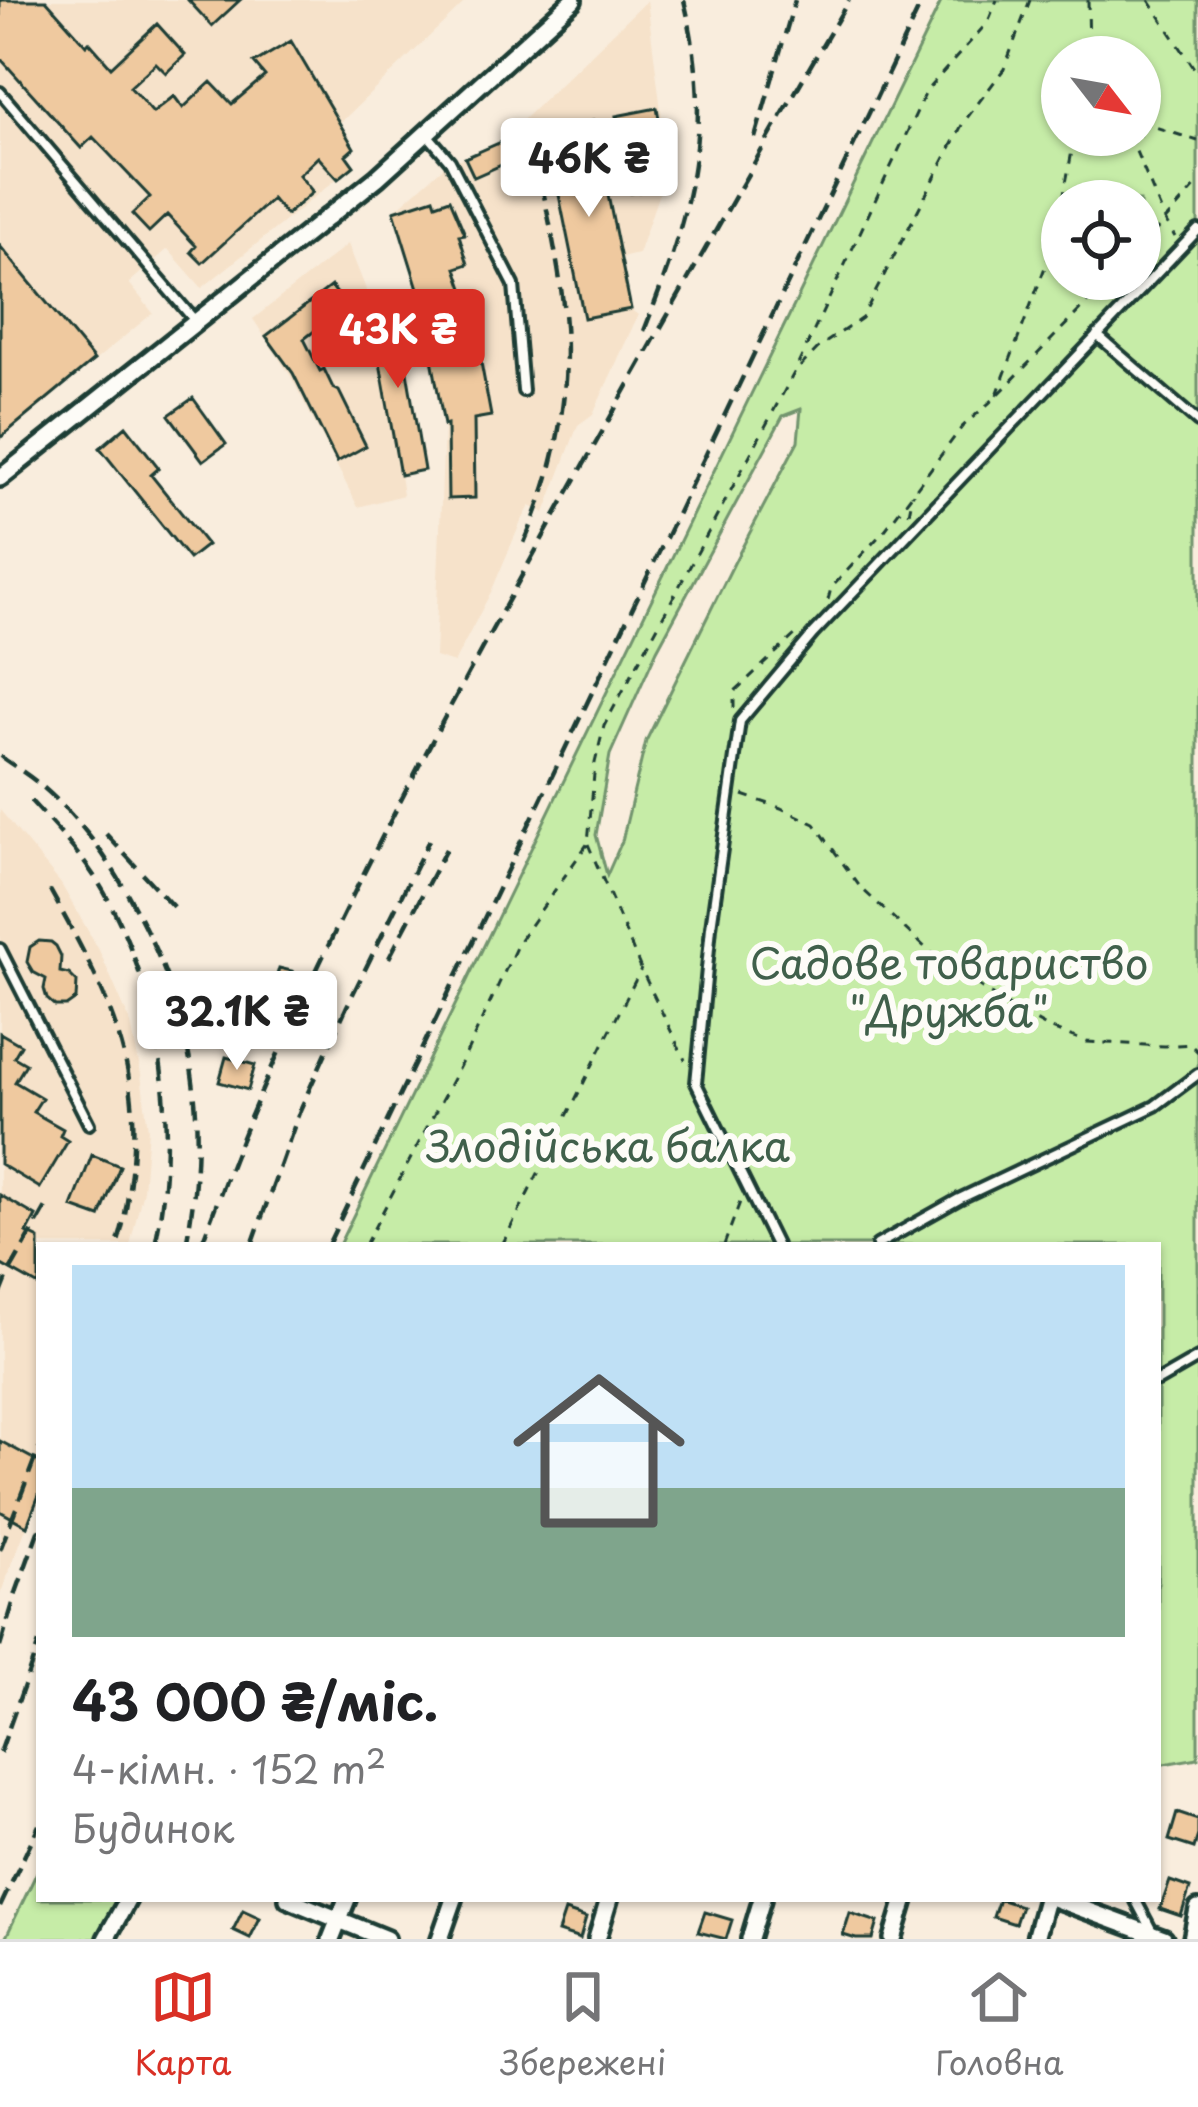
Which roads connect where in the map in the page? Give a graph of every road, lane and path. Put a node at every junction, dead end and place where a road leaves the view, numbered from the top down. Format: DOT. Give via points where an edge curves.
graph roads {
  1 [pos="997,0"];
  2 [pos="1030,0"];
  3 [pos="1088,0"];
  4 [pos="1149,0"];
  5 [pos="570,1"];
  6 [pos="1090,36"];
  7 [pos="1198,74"];
  8 [pos="0,92"];
  9 [pos="1161,129"];
  10 [pos="426,133"];
  11 [pos="1198,141"];
  12 [pos="1138,156"];
  13 [pos="1198,184"];
  14 [pos="1166,222"];
  15 [pos="1161,227"];
  16 [pos="1198,230"];
  17 [pos="1181,248"];
  18 [pos="1041,278"];
  19 [pos="1090,300"];
  20 [pos="196,324"];
  21 [pos="1097,335"];
  22 [pos="794,373"];
  23 [pos="523,391"];
  24 [pos="996,397"];
  25 [pos="1198,422"];
  26 [pos="0,478"];
  27 [pos="827,605"];
  28 [pos="730,790"];
  29 [pos="588,843"];
  30 [pos="0,949"];
  31 [pos="641,968"];
  32 [pos="1198,1052"];
  33 [pos="1198,1074"];
  34 [pos="696,1083"];
  35 [pos="89,1124"];
  36 [pos="744,1182"];
  37 [pos="367,1242"];
  38 [pos="504,1242"];
  39 [pos="725,1242"];
  40 [pos="774,1242"];
  41 [pos="882,1242"];
  42 [pos="1198,1358"];
  43 [pos="1161,1379"];
  44 [pos="126,1902"];
  45 [pos="295,1902"];
  46 [pos="346,1902"];
  47 [pos="453,1902"];
  48 [pos="608,1902"];
  49 [pos="761,1902"];
  50 [pos="904,1902"];
  51 [pos="1045,1902"];
  52 [pos="1064,1902"];
  53 [pos="1137,1902"];
  54 [pos="1198,1909"];
  55 [pos="338,1921"];
  56 [pos="1160,1938"];
  57 [pos="106,1939"];
  58 [pos="331,1939"];
  59 [pos="386,1939"];
  60 [pos="440,1939"];
  61 [pos="597,1939"];
  62 [pos="750,1939"];
  63 [pos="893,1939"];
  64 [pos="1035,1939"];
  65 [pos="1192,1939"];
  1 -- 22 [label="path" via="988,22 927,90"];
  2 -- 22 [label="path" via="1004,69 963,123 862,318"];
  3 -- 6 [label="path"];
  4 -- 7 [label="path"];
  5 -- 10 [label="street"];
  8 -- 20 [label="lane"];
  9 -- 11 [label="path"];
  10 -- 20 [label="street"];
  10 -- 23 [label="lane" via="450,161 514,285"];
  12 -- 14 [label="path"];
  13 -- 14 [label="path"];
  14 -- 15 [label="path"];
  14 -- 17 [label="path"];
  16 -- 17 [label="lane"];
  17 -- 21 [label="lane"];
  18 -- 24 [label="path"];
  19 -- 24 [label="path"];
  20 -- 26 [label="street"];
  21 -- 25 [label="lane"];
  21 -- 28 [label="lane" via="760,694 740,721"];
  22 -- 29 [label="path" via="604,726"];
  24 -- 27 [label="path" via="962,427 831,589"];
  28 -- 32 [label="path" via="815,824 860,887 928,951 1046,1027 1087,1042 1190,1044"];
  28 -- 34 [label="lane"];
  29 -- 31 [label="path"];
  29 -- 37 [label="path" via="519,941"];
  30 -- 35 [label="lane"];
  31 -- 34 [label="path"];
  31 -- 38 [label="path"];
  33 -- 41 [label="lane" via="1155,1106"];
  34 -- 36 [label="lane"];
  36 -- 39 [label="path"];
  36 -- 40 [label="lane"];
  42 -- 43 [label="lane"];
  44 -- 57 [label="street"];
  45 -- 55 [label="street"];
  46 -- 55 [label="street"];
  47 -- 60 [label="street"];
  48 -- 61 [label="street"];
  49 -- 62 [label="street"];
  50 -- 63 [label="street"];
  51 -- 64 [label="street"];
  52 -- 56 [label="street"];
  53 -- 56 [label="lane"];
  54 -- 65 [label="street"];
  55 -- 58 [label="street"];
  55 -- 59 [label="street"];
}
